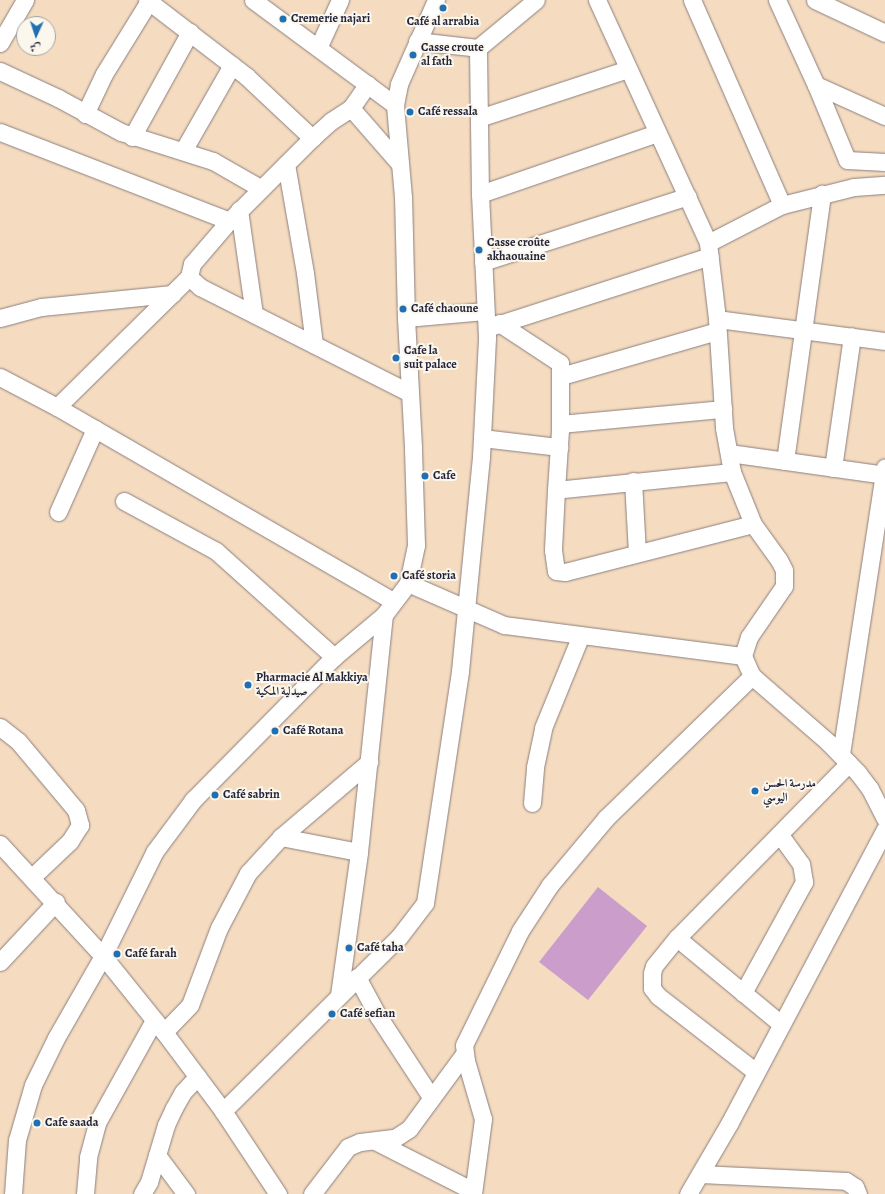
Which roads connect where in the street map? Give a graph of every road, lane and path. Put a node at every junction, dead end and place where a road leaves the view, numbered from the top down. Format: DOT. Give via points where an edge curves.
graph roads {
  1 [pos="25,0"];
  2 [pos="253,0"];
  3 [pos="340,0"];
  4 [pos="436,0"];
  5 [pos="536,0"];
  6 [pos="597,0"];
  7 [pos="692,0"];
  8 [pos="777,0"];
  9 [pos="815,0"];
  10 [pos="148,1"];
  11 [pos="190,32"];
  12 [pos="885,33"];
  13 [pos="417,41"];
  14 [pos="0,43"];
  15 [pos="319,46"];
  16 [pos="478,48"];
  17 [pos="232,65"];
  18 [pos="628,69"];
  19 [pos="0,71"];
  20 [pos="368,84"];
  21 [pos="816,85"];
  22 [pos="395,105"];
  23 [pos="352,108"];
  24 [pos="85,114"];
  25 [pos="885,116"];
  26 [pos="479,118"];
  27 [pos="0,132"];
  28 [pos="658,133"];
  29 [pos="132,137"];
  30 [pos="312,138"];
  31 [pos="183,151"];
  32 [pos="885,162"];
  33 [pos="399,163"];
  34 [pos="286,164"];
  35 [pos="885,186"];
  36 [pos="260,188"];
  37 [pos="480,194"];
  38 [pos="822,194"];
  39 [pos="688,196"];
  40 [pos="782,205"];
  41 [pos="234,216"];
  42 [pos="709,249"];
  43 [pos="483,262"];
  44 [pos="189,277"];
  45 [pos="172,294"];
  46 [pos="485,311"];
  47 [pos="254,314"];
  48 [pos="0,318"];
  49 [pos="406,318"];
  50 [pos="717,325"];
  51 [pos="493,326"];
  52 [pos="804,331"];
  53 [pos="852,336"];
  54 [pos="885,341"];
  55 [pos="314,344"];
  56 [pos="561,376"];
  57 [pos="0,377"];
  58 [pos="410,392"];
  59 [pos="57,407"];
  60 [pos="723,409"];
  61 [pos="560,424"];
  62 [pos="95,429"];
  63 [pos="482,438"];
  64 [pos="559,447"];
  65 [pos="729,453"];
  66 [pos="785,461"];
  67 [pos="833,468"];
  68 [pos="732,472"];
  69 [pos="885,472"];
  70 [pos="633,481"];
  71 [pos="556,490"];
  72 [pos="124,500"];
  73 [pos="58,512"];
  74 [pos="753,524"];
  75 [pos="637,552"];
  76 [pos="408,582"];
  77 [pos="389,608"];
  78 [pos="468,610"];
  79 [pos="581,635"];
  80 [pos="743,656"];
  81 [pos="334,657"];
  82 [pos="752,676"];
  83 [pos="0,726"];
  84 [pos="845,758"];
  85 [pos="369,762"];
  86 [pos="532,803"];
  87 [pos="885,818"];
  88 [pos="885,828"];
  89 [pos="778,834"];
  90 [pos="281,837"];
  91 [pos="2,851"];
  92 [pos="358,852"];
  93 [pos="32,877"];
  94 [pos="56,902"];
  95 [pos="677,938"];
  96 [pos="103,956"];
  97 [pos="0,962"];
  98 [pos="357,977"];
  99 [pos="744,993"];
  100 [pos="339,995"];
  101 [pos="781,1024"];
  102 [pos="159,1026"];
  103 [pos="464,1054"];
  104 [pos="756,1072"];
  105 [pos="197,1077"];
  106 [pos="431,1097"];
  107 [pos="224,1111"];
  108 [pos="375,1141"];
  109 [pos="157,1155"];
  110 [pos="700,1174"];
  111 [pos="8,1182"];
  112 [pos="473,1192"];
  113 [pos="85,1194"];
  114 [pos="142,1194"];
  115 [pos="186,1194"];
  116 [pos="278,1194"];
  117 [pos="312,1194"];
  118 [pos="688,1194"];
  119 [pos="858,1194"];
  1 -- 14 [label="street"];
  2 -- 15 [label="street"];
  3 -- 15 [label="street"];
  4 -- 13 [label="street"];
  5 -- 16 [label="street"];
  6 -- 18 [label="street"];
  7 -- 40 [label="street"];
  8 -- 21 [label="street"];
  9 -- 12 [label="street"];
  10 -- 11 [label="street"];
  10 -- 24 [label="street" via="104,74"];
  11 -- 17 [label="street"];
  11 -- 29 [label="street"];
  13 -- 16 [label="street"];
  13 -- 22 [label="street" via="399,84"];
  15 -- 20 [label="street"];
  16 -- 26 [label="street"];
  17 -- 30 [label="street"];
  17 -- 31 [label="street"];
  18 -- 26 [label="street"];
  18 -- 28 [label="street"];
  19 -- 24 [label="street"];
  20 -- 22 [label="street"];
  20 -- 23 [label="street"];
  21 -- 25 [label="street"];
  21 -- 32 [label="street" via="847,160"];
  22 -- 33 [label="street"];
  23 -- 30 [label="street" via="331,121"];
  23 -- 33 [label="street"];
  24 -- 29 [label="street"];
  26 -- 37 [label="street"];
  27 -- 41 [label="street"];
  28 -- 37 [label="street"];
  28 -- 39 [label="street"];
  29 -- 31 [label="street"];
  30 -- 34 [label="street"];
  31 -- 36 [label="street" via="233,170"];
  33 -- 49 [label="street" via="403,197"];
  34 -- 36 [label="street"];
  34 -- 55 [label="street" via="305,273"];
  35 -- 38 [label="street"];
  36 -- 41 [label="street"];
  37 -- 43 [label="street"];
  38 -- 40 [label="street"];
  38 -- 52 [label="street"];
  39 -- 42 [label="street"];
  39 -- 43 [label="street"];
  40 -- 42 [label="street"];
  41 -- 44 [label="street" via="192,264"];
  41 -- 47 [label="street"];
  42 -- 50 [label="street"];
  42 -- 51 [label="street"];
  43 -- 46 [label="street"];
  44 -- 45 [label="street"];
  44 -- 47 [label="street" via="200,287"];
  45 -- 48 [label="street" via="42,307"];
  45 -- 59 [label="street"];
  46 -- 49 [label="street"];
  46 -- 51 [label="street"];
  47 -- 55 [label="street"];
  49 -- 58 [label="street"];
  50 -- 52 [label="street"];
  50 -- 56 [label="street"];
  50 -- 60 [label="street"];
  51 -- 56 [label="street" via="558,360"];
  51 -- 63 [label="street"];
  52 -- 53 [label="street"];
  52 -- 66 [label="street"];
  53 -- 54 [label="street"];
  53 -- 67 [label="street"];
  55 -- 58 [label="street"];
  56 -- 61 [label="street"];
  57 -- 59 [label="street"];
  58 -- 76 [label="street" via="416,545"];
  59 -- 62 [label="street"];
  60 -- 61 [label="street"];
  60 -- 65 [label="street"];
  61 -- 64 [label="street"];
  62 -- 73 [label="street"];
  62 -- 77 [label="street"];
  63 -- 64 [label="street"];
  63 -- 78 [label="street"];
  64 -- 71 [label="street"];
  65 -- 66 [label="street"];
  65 -- 68 [label="street"];
  66 -- 67 [label="street"];
  67 -- 69 [label="street"];
  68 -- 70 [label="street"];
  68 -- 74 [label="street"];
  69 -- 84 [label="street"];
  70 -- 71 [label="street"];
  70 -- 75 [label="street"];
  71 -- 75 [label="street" via="553,550 556,571 565,572"];
  72 -- 81 [label="street" via="216,551"];
  74 -- 75 [label="street"];
  74 -- 80 [label="street" via="779,560 786,579 784,586 749,637"];
  76 -- 77 [label="street"];
  76 -- 78 [label="street"];
  77 -- 81 [label="street"];
  77 -- 85 [label="street"];
  78 -- 79 [label="street" via="504,625"];
  78 -- 98 [label="street" via="425,903 399,937"];
  79 -- 80 [label="street"];
  79 -- 86 [label="street" via="543,728 535,767"];
  80 -- 82 [label="street"];
  81 -- 96 [label="street" via="193,800 173,825 141,876"];
  82 -- 84 [label="street"];
  82 -- 103 [label="street" via="606,818 563,869 520,931 466,1038"];
  83 -- 93 [label="street" via="18,741 76,810 80,825 70,841"];
  84 -- 87 [label="street" via="870,789"];
  84 -- 89 [label="street"];
  85 -- 90 [label="street"];
  85 -- 92 [label="street"];
  88 -- 101 [label="street"];
  89 -- 95 [label="street"];
  89 -- 99 [label="street" via="801,864 804,882"];
  90 -- 92 [label="street"];
  90 -- 102 [label="street" via="242,883 219,928 190,1005"];
  91 -- 93 [label="street"];
  92 -- 100 [label="street"];
  93 -- 94 [label="street"];
  94 -- 96 [label="street"];
  94 -- 97 [label="street"];
  95 -- 99 [label="street"];
  95 -- 104 [label="street" via="654,966 652,988 658,996"];
  96 -- 102 [label="street"];
  96 -- 111 [label="street" via="56,1038 33,1085 20,1126"];
  98 -- 100 [label="street"];
  98 -- 106 [label="street" via="378,1016"];
  99 -- 101 [label="street"];
  100 -- 107 [label="street"];
  101 -- 104 [label="street"];
  102 -- 105 [label="street"];
  102 -- 113 [label="street" via="97,1123 88,1157"];
  103 -- 106 [label="street"];
  103 -- 112 [label="street" via="482,1114 483,1133 476,1161"];
  104 -- 110 [label="street"];
  105 -- 107 [label="street"];
  105 -- 109 [label="street" via="183,1092 174,1108"];
  106 -- 108 [label="street" via="417,1120 405,1133"];
  107 -- 116 [label="street"];
  108 -- 112 [label="street"];
  108 -- 117 [label="street" via="352,1144 348,1147"];
  109 -- 114 [label="street" via="149,1182"];
  109 -- 115 [label="street"];
  110 -- 118 [label="street"];
  110 -- 119 [label="street" via="846,1181 855,1187"];
}
